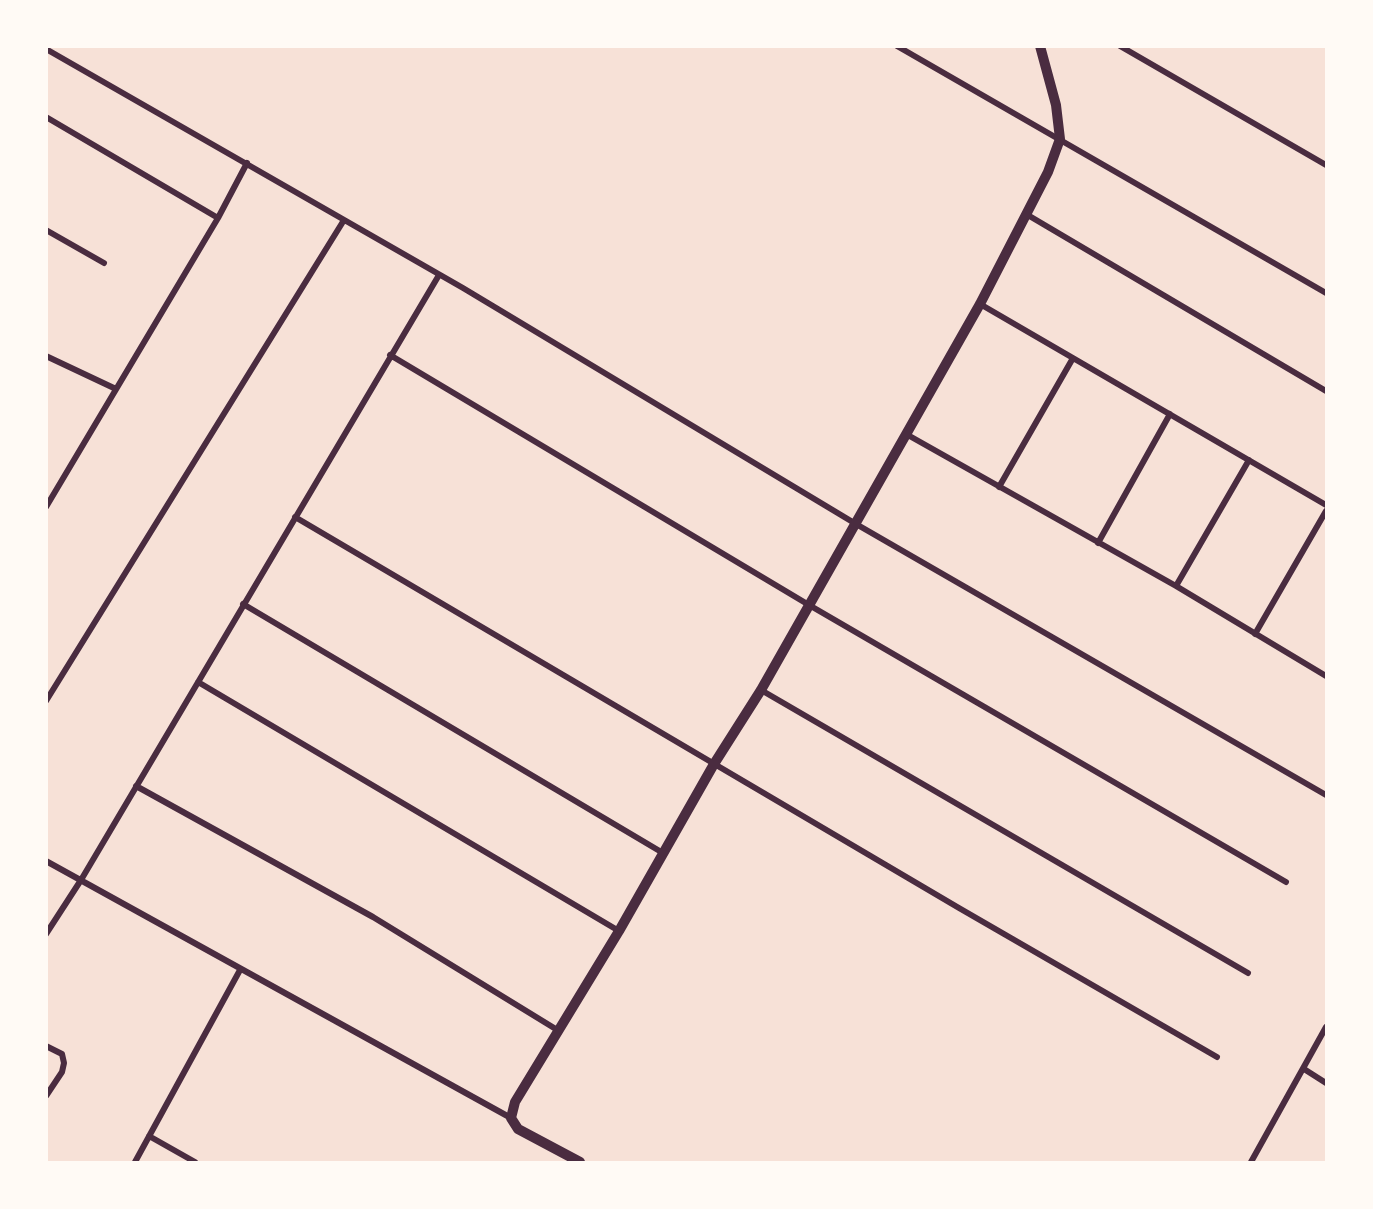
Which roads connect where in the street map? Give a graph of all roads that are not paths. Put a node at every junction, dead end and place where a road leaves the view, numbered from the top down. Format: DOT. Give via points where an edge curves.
graph roads {
  1 [pos="897,46"];
  2 [pos="1040,46"];
  3 [pos="1120,46"];
  4 [pos="46,49"];
  5 [pos="46,117"];
  6 [pos="1060,139"];
  7 [pos="247,163"];
  8 [pos="1326,165"];
  9 [pos="1026,214"];
  10 [pos="218,218"];
  11 [pos="344,220"];
  12 [pos="46,230"];
  13 [pos="104,263"];
  14 [pos="439,275"];
  15 [pos="1326,293"];
  16 [pos="980,304"];
  17 [pos="390,355"];
  18 [pos="46,356"];
  19 [pos="1073,358"];
  20 [pos="116,389"];
  21 [pos="1326,391"];
  22 [pos="1170,414"];
  23 [pos="906,434"];
  24 [pos="1248,460"];
  25 [pos="999,487"];
  26 [pos="1326,505"];
  27 [pos="46,507"];
  28 [pos="1326,511"];
  29 [pos="295,517"];
  30 [pos="856,524"];
  31 [pos="1098,543"];
  32 [pos="1176,586"];
  33 [pos="243,604"];
  34 [pos="810,605"];
  35 [pos="1255,634"];
  36 [pos="1326,676"];
  37 [pos="198,682"];
  38 [pos="761,690"];
  39 [pos="46,701"];
  40 [pos="714,764"];
  41 [pos="136,786"];
  42 [pos="1326,795"];
  43 [pos="663,853"];
  44 [pos="46,861"];
  45 [pos="81,880"];
  46 [pos="1286,882"];
  47 [pos="619,931"];
  48 [pos="46,934"];
  49 [pos="240,970"];
  50 [pos="1248,973"];
  51 [pos="1326,1027"];
  52 [pos="560,1031"];
  53 [pos="46,1046"];
  54 [pos="1217,1056"];
  55 [pos="1304,1069"];
  56 [pos="1326,1083"];
  57 [pos="46,1096"];
  58 [pos="511,1118"];
  59 [pos="149,1136"];
  60 [pos="135,1162"];
  61 [pos="195,1162"];
  62 [pos="580,1162"];
  63 [pos="1251,1162"];
  1 -- 6 [label="street"];
  2 -- 6 [label="street" via="1056,105"];
  3 -- 8 [label="street"];
  4 -- 7 [label="street"];
  5 -- 10 [label="street"];
  6 -- 9 [label="street"];
  6 -- 15 [label="street"];
  7 -- 10 [label="street"];
  7 -- 11 [label="street"];
  9 -- 16 [label="street"];
  9 -- 21 [label="street"];
  10 -- 20 [label="street"];
  11 -- 14 [label="street"];
  11 -- 39 [label="street"];
  12 -- 13 [label="street"];
  14 -- 17 [label="street"];
  14 -- 30 [label="street"];
  16 -- 19 [label="street"];
  16 -- 23 [label="street"];
  17 -- 29 [label="street"];
  17 -- 34 [label="street"];
  18 -- 20 [label="street"];
  19 -- 22 [label="street"];
  19 -- 25 [label="street"];
  20 -- 27 [label="street"];
  22 -- 24 [label="street"];
  22 -- 31 [label="street"];
  23 -- 25 [label="street"];
  23 -- 30 [label="street"];
  24 -- 26 [label="street"];
  24 -- 32 [label="street"];
  25 -- 31 [label="street"];
  28 -- 35 [label="street"];
  29 -- 33 [label="street"];
  29 -- 40 [label="street"];
  30 -- 34 [label="street"];
  30 -- 42 [label="street"];
  31 -- 32 [label="street"];
  32 -- 35 [label="street"];
  33 -- 37 [label="street"];
  33 -- 43 [label="street"];
  34 -- 38 [label="street"];
  34 -- 46 [label="street"];
  35 -- 36 [label="street"];
  37 -- 41 [label="street"];
  37 -- 47 [label="street"];
  38 -- 40 [label="street"];
  38 -- 50 [label="street"];
  40 -- 43 [label="street"];
  40 -- 54 [label="street"];
  41 -- 45 [label="street"];
  41 -- 52 [label="street" via="373,917"];
  43 -- 47 [label="street"];
  44 -- 45 [label="street"];
  45 -- 48 [label="street"];
  45 -- 49 [label="street"];
  47 -- 52 [label="street"];
  49 -- 58 [label="street"];
  49 -- 59 [label="street"];
  51 -- 55 [label="street"];
  52 -- 58 [label="street" via="515,1102"];
  53 -- 57 [label="street" via="62,1054 64,1063"];
  55 -- 56 [label="street"];
  55 -- 63 [label="street"];
  58 -- 62 [label="street" via="518,1129"];
  59 -- 60 [label="street"];
  59 -- 61 [label="street"];
}
